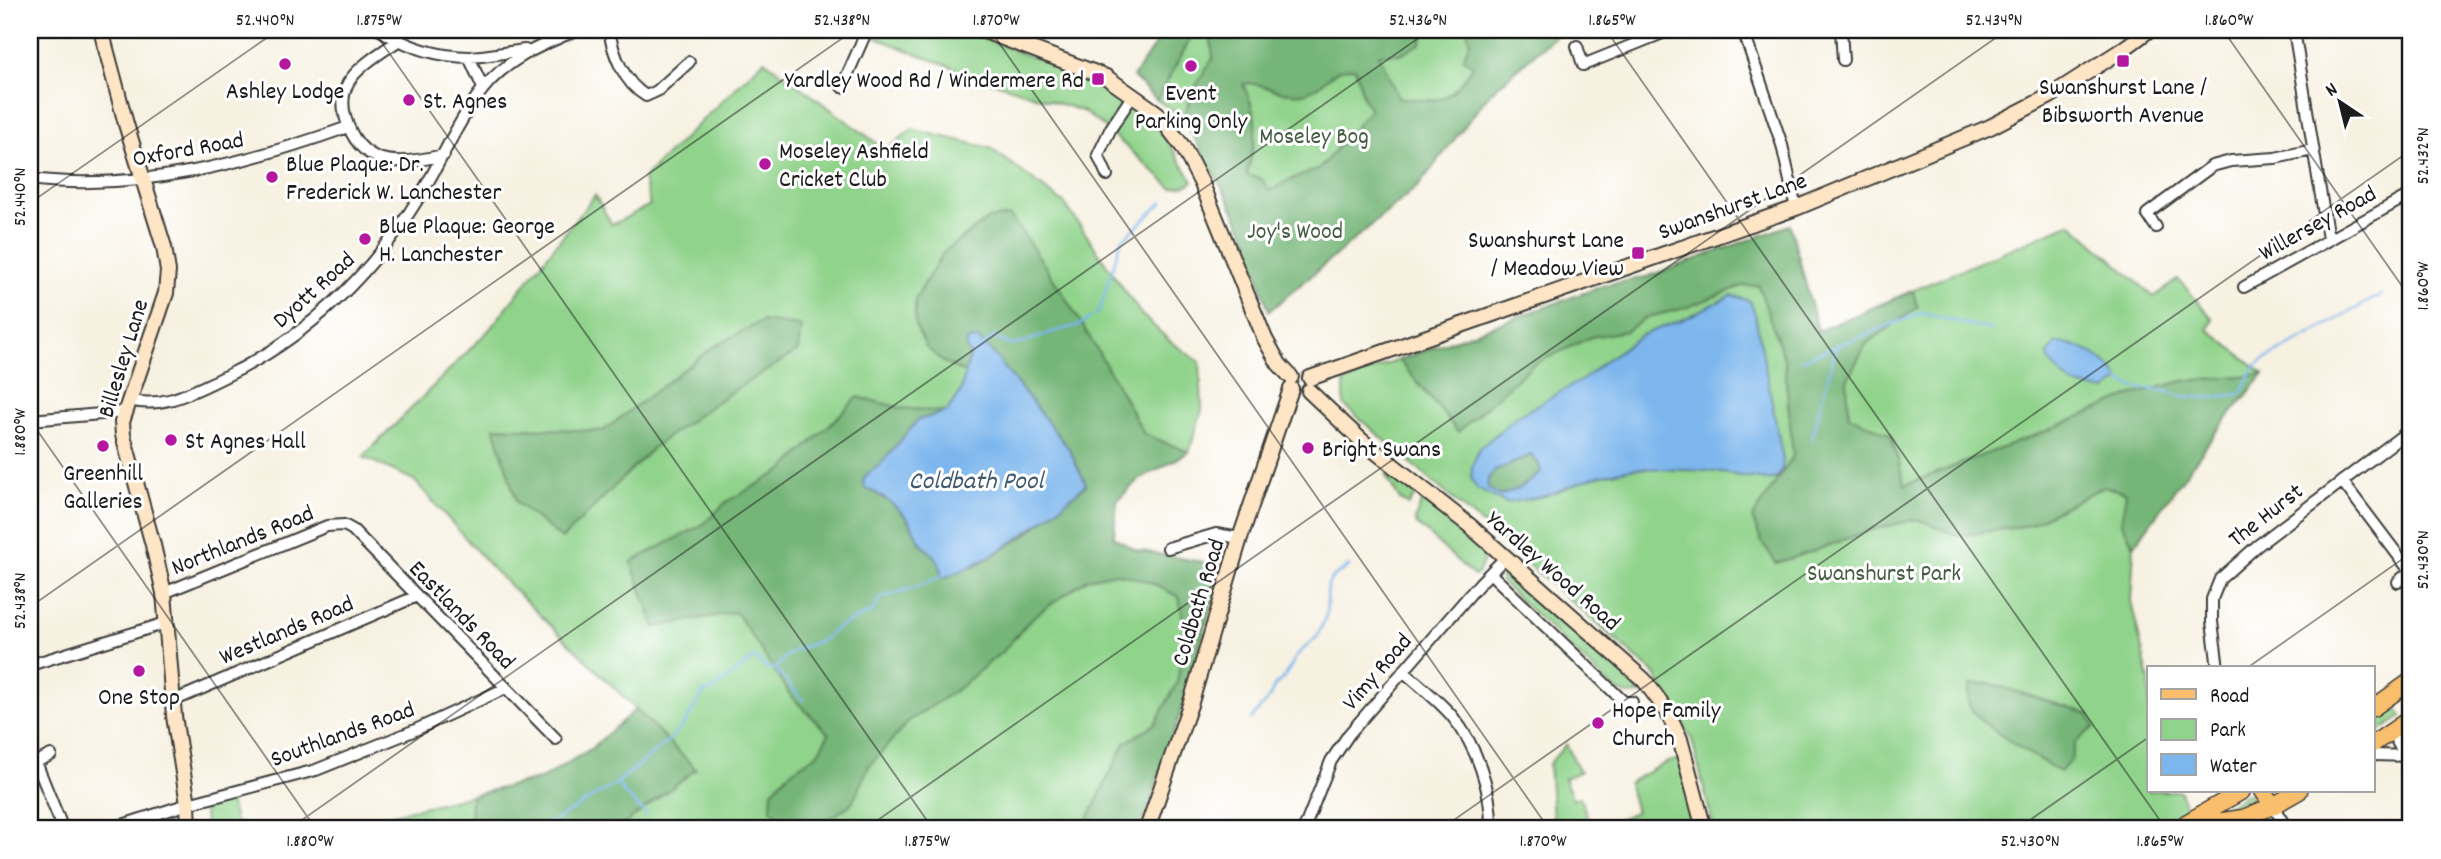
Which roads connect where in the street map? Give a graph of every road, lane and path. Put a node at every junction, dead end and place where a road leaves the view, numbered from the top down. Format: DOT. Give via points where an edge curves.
graph roads {
  1 [pos="101,30"];
  2 [pos="380,30"];
  3 [pos="577,30"];
  4 [pos="609,30"];
  5 [pos="867,30"];
  6 [pos="982,30"];
  7 [pos="1670,30"];
  8 [pos="1743,30"];
  9 [pos="1841,30"];
  10 [pos="2149,30"];
  11 [pos="2294,30"];
  12 [pos="398,41"];
  13 [pos="1577,46"];
  14 [pos="532,49"];
  15 [pos="469,57"];
  16 [pos="1843,60"];
  17 [pos="689,62"];
  18 [pos="842,87"];
  19 [pos="484,88"];
  20 [pos="1133,95"];
  21 [pos="348,127"];
  22 [pos="2313,150"];
  23 [pos="444,155"];
  24 [pos="1107,175"];
  25 [pos="143,178"];
  26 [pos="30,179"];
  27 [pos="2411,194"];
  28 [pos="1796,208"];
  29 [pos="2156,227"];
  30 [pos="2328,239"];
  31 [pos="2244,287"];
  32 [pos="1291,383"];
  33 [pos="1309,384"];
  34 [pos="127,406"];
  35 [pos="30,420"];
  36 [pos="2411,429"];
  37 [pos="2342,481"];
  38 [pos="335,524"];
  39 [pos="1240,538"];
  40 [pos="1168,548"];
  41 [pos="1506,557"];
  42 [pos="1490,573"];
  43 [pos="2398,582"];
  44 [pos="164,593"];
  45 [pos="417,596"];
  46 [pos="166,623"];
  47 [pos="30,665"];
  48 [pos="2218,666"];
  49 [pos="1403,671"];
  50 [pos="2411,681"];
  51 [pos="506,688"];
  52 [pos="2391,696"];
  53 [pos="173,701"];
  54 [pos="1632,702"];
  55 [pos="2374,707"];
  56 [pos="2409,720"];
  57 [pos="2392,732"];
  58 [pos="556,740"];
  59 [pos="2374,743"];
  60 [pos="51,755"];
  61 [pos="2374,755"];
  62 [pos="2410,756"];
  63 [pos="2240,792"];
  64 [pos="2264,792"];
  65 [pos="2297,792"];
  66 [pos="188,804"];
  67 [pos="2273,806"];
  68 [pos="2215,826"];
  69 [pos="2178,828"];
  70 [pos="63,829"];
  71 [pos="110,829"];
  72 [pos="190,829"];
  73 [pos="1147,829"];
  74 [pos="1304,829"];
  75 [pos="1491,829"];
  76 [pos="1704,829"];
  77 [pos="2287,829"];
  1 -- 25 [label="street, Billesley Lane"];
  2 -- 12 [label="street"];
  3 -- 14 [label="street"];
  4 -- 17 [label="street" via="626,75 646,96"];
  5 -- 18 [label="street"];
  6 -- 20 [label="street" via="1106,77"];
  7 -- 13 [label="street" via="1583,65"];
  8 -- 28 [label="street" via="1782,145"];
  9 -- 16 [label="street"];
  10 -- 28 [label="street, Swanshurst Lane" via="2050,96 1990,127"];
  11 -- 22 [label="street"];
  12 -- 15 [label="street" via="426,51"];
  12 -- 21 [label="street" via="350,80 342,104"];
  14 -- 15 [label="street"];
  14 -- 19 [label="street, Dyott Road" via="505,66"];
  15 -- 19 [label="street"];
  19 -- 23 [label="street, Dyott Road"];
  20 -- 24 [label="street" via="1098,155"];
  20 -- 32 [label="street" via="1157,113 1182,146 1205,190 1265,339"];
  21 -- 23 [label="street" via="365,152 378,159"];
  21 -- 25 [label="street, Oxford Road" via="230,164"];
  22 -- 29 [label="street" via="2213,166 2147,214"];
  22 -- 30 [label="street"];
  23 -- 34 [label="street, Dyott Road" via="383,252 303,330 273,351 184,396"];
  25 -- 26 [label="street, Oxford Road"];
  25 -- 34 [label="street, Billesley Lane" via="168,271 166,293"];
  27 -- 30 [label="street, Willersey Road"];
  28 -- 33 [label="street, Swanshurst Lane"];
  30 -- 31 [label="street, Willersey Road"];
  32 -- 33 [label="street" via="1299,395"];
  32 -- 39 [label="street, Coldbath Road"];
  33 -- 41 [label="street, Yardley Wood Road" via="1362,441"];
  34 -- 35 [label="street, Dyott Road"];
  34 -- 44 [label="street, Billesley Lane" via="123,435"];
  36 -- 37 [label="street, The Hurst"];
  37 -- 43 [label="street" via="2410,571"];
  37 -- 48 [label="street, The Hurst" via="2220,579 2211,599"];
  38 -- 44 [label="street, Northlands Road"];
  38 -- 45 [label="street, Eastlands Road" via="352,530"];
  39 -- 40 [label="street" via="1216,534"];
  39 -- 73 [label="street, Coldbath Road"];
  41 -- 42 [label="street, Vimy Road"];
  41 -- 76 [label="street, Yardley Wood Road" via="1644,680 1667,710 1680,739"];
  42 -- 49 [label="street, Vimy Road"];
  42 -- 54 [label="street, Yardley Wood Road" via="1624,702"];
  44 -- 46 [label="street, Billesley Lane"];
  45 -- 51 [label="street, Eastlands Road"];
  45 -- 53 [label="street, Westlands Road"];
  46 -- 47 [label="street"];
  46 -- 53 [label="street, Billesley Lane"];
  49 -- 74 [label="street, Vimy Road" via="1331,761"];
  49 -- 75 [label="street" via="1463,731 1488,793"];
  50 -- 52 [label="main road"];
  51 -- 58 [label="street, Eastlands Road"];
  51 -- 66 [label="street, Southlands Road" via="316,770"];
  52 -- 55 [label="main road"];
  52 -- 56 [label="main road"];
  53 -- 66 [label="street, Billesley Lane"];
  56 -- 57 [label="main road"];
  57 -- 59 [label="main road"];
  57 -- 62 [label="street"];
  60 -- 70 [label="street" via="36,762"];
  61 -- 62 [label="street"];
  63 -- 69 [label="main road"];
  64 -- 67 [label="main road"];
  65 -- 67 [label="main road"];
  66 -- 71 [label="street, Southlands Road"];
  66 -- 72 [label="street, Billesley Lane"];
  67 -- 68 [label="main road"];
  67 -- 77 [label="street"];
  68 -- 69 [label="main road"];
}
